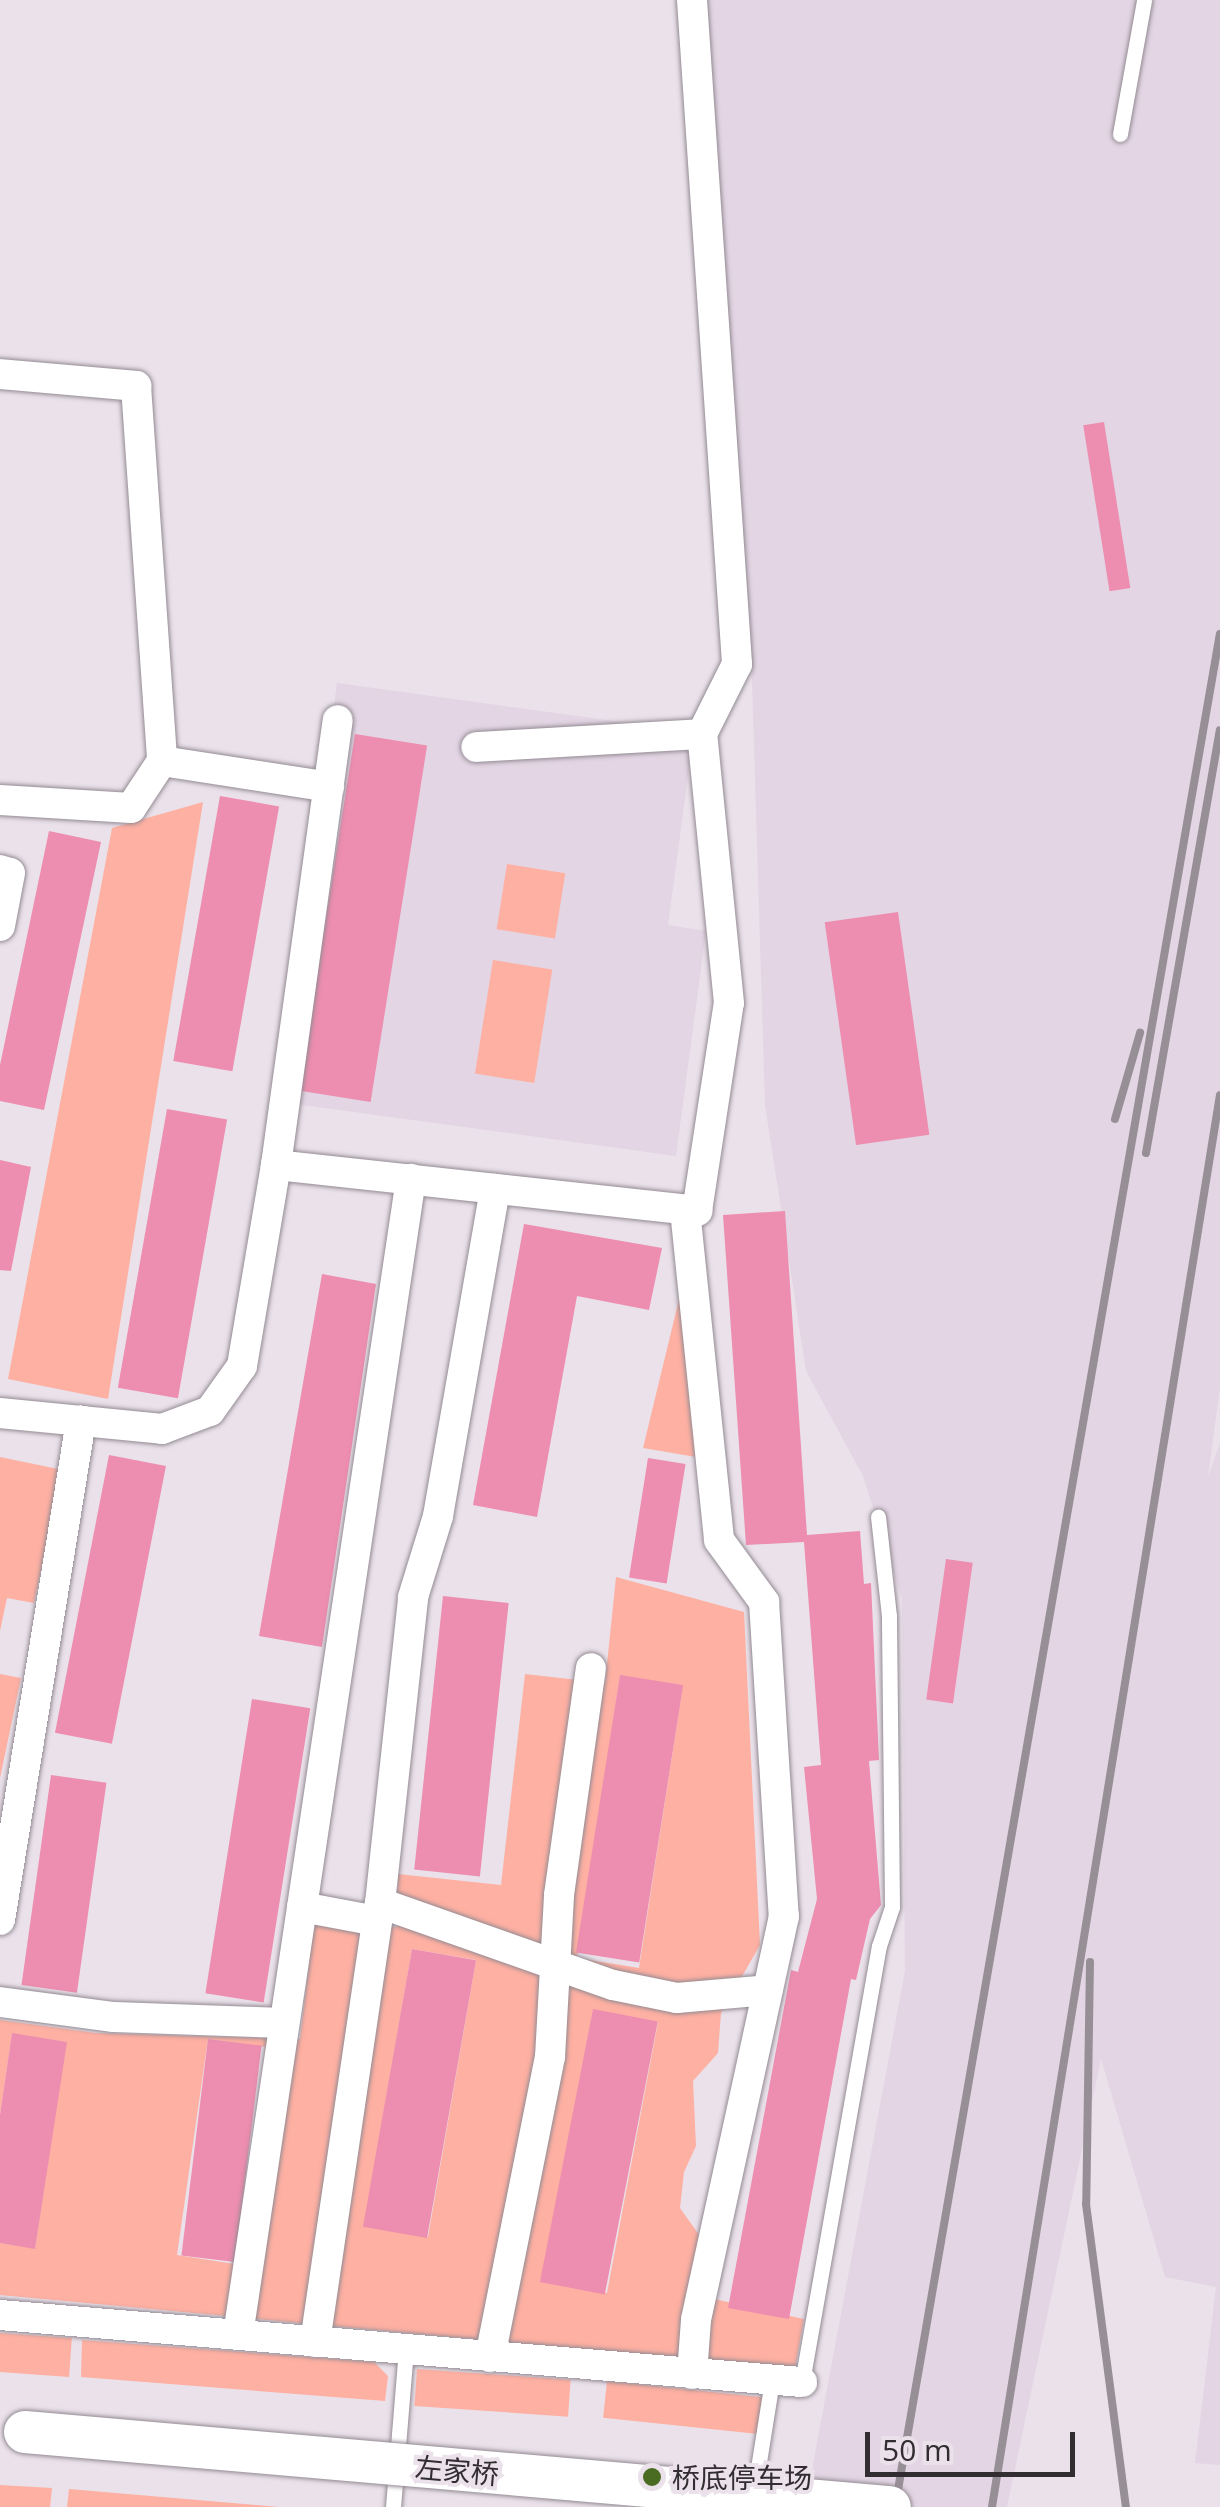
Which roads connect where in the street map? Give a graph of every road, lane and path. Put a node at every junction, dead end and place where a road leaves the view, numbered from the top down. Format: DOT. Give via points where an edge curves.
graph roads {
  1 [pos="692,0"];
  2 [pos="1144,0"];
  3 [pos="1120,134"];
  4 [pos="0,374"];
  5 [pos="338,720"];
  6 [pos="702,734"];
  7 [pos="476,747"];
  8 [pos="162,762"];
  9 [pos="329,787"];
  10 [pos="0,800"];
  11 [pos="0,870"];
  12 [pos="0,926"];
  13 [pos="276,1164"];
  14 [pos="410,1180"];
  15 [pos="494,1188"];
  16 [pos="685,1210"];
  17 [pos="0,1413"];
  18 [pos="81,1421"];
  19 [pos="878,1517"];
  20 [pos="591,1668"];
  21 [pos="9,1804"];
  22 [pos="302,1907"];
  23 [pos="379,1912"];
  24 [pos="0,1920"];
  25 [pos="555,1966"];
  26 [pos="768,1990"];
  27 [pos="0,2002"];
  28 [pos="284,2023"];
  29 [pos="0,2315"];
  30 [pos="238,2335"];
  31 [pos="314,2342"];
  32 [pos="406,2350"];
  33 [pos="490,2357"];
  34 [pos="692,2374"];
  35 [pos="787,2381"];
  36 [pos="25,2432"];
  37 [pos="393,2507"];
  38 [pos="752,2507"];
  39 [pos="890,2507"];
  1 -- 6 [label="street" via="736,664"];
  2 -- 3 [label="lane"];
  4 -- 8 [label="street" via="136,386"];
  5 -- 9 [label="street"];
  6 -- 7 [label="street"];
  6 -- 16 [label="street" via="729,1003 697,1211"];
  8 -- 9 [label="street"];
  8 -- 10 [label="street" via="131,808"];
  9 -- 13 [label="street"];
  11 -- 12 [label="street" via="10,873"];
  13 -- 14 [label="street"];
  13 -- 18 [label="street" via="242,1366 210,1411 162,1429"];
  14 -- 15 [label="street"];
  14 -- 22 [label="street"];
  15 -- 16 [label="street"];
  15 -- 23 [label="street" via="438,1516 413,1597"];
  16 -- 26 [label="street" via="719,1540 764,1602 784,1916"];
  17 -- 18 [label="street"];
  18 -- 21 [label="street"];
  19 -- 35 [label="lane" via="889,1616 892,1907"];
  20 -- 25 [label="street"];
  21 -- 24 [label="street"];
  22 -- 23 [label="street"];
  22 -- 28 [label="street"];
  23 -- 25 [label="street"];
  23 -- 31 [label="street"];
  25 -- 26 [label="street" via="678,1998"];
  25 -- 33 [label="street" via="550,2058"];
  26 -- 34 [label="street" via="696,2320"];
  27 -- 28 [label="street" via="114,2016"];
  28 -- 30 [label="street"];
  29 -- 30 [label="street"];
  30 -- 31 [label="street"];
  31 -- 32 [label="street"];
  32 -- 33 [label="street"];
  32 -- 37 [label="lane"];
  33 -- 34 [label="street"];
  34 -- 35 [label="street"];
  35 -- 38 [label="lane"];
  36 -- 39 [label="main road, 左家桥, bridge"];
}
